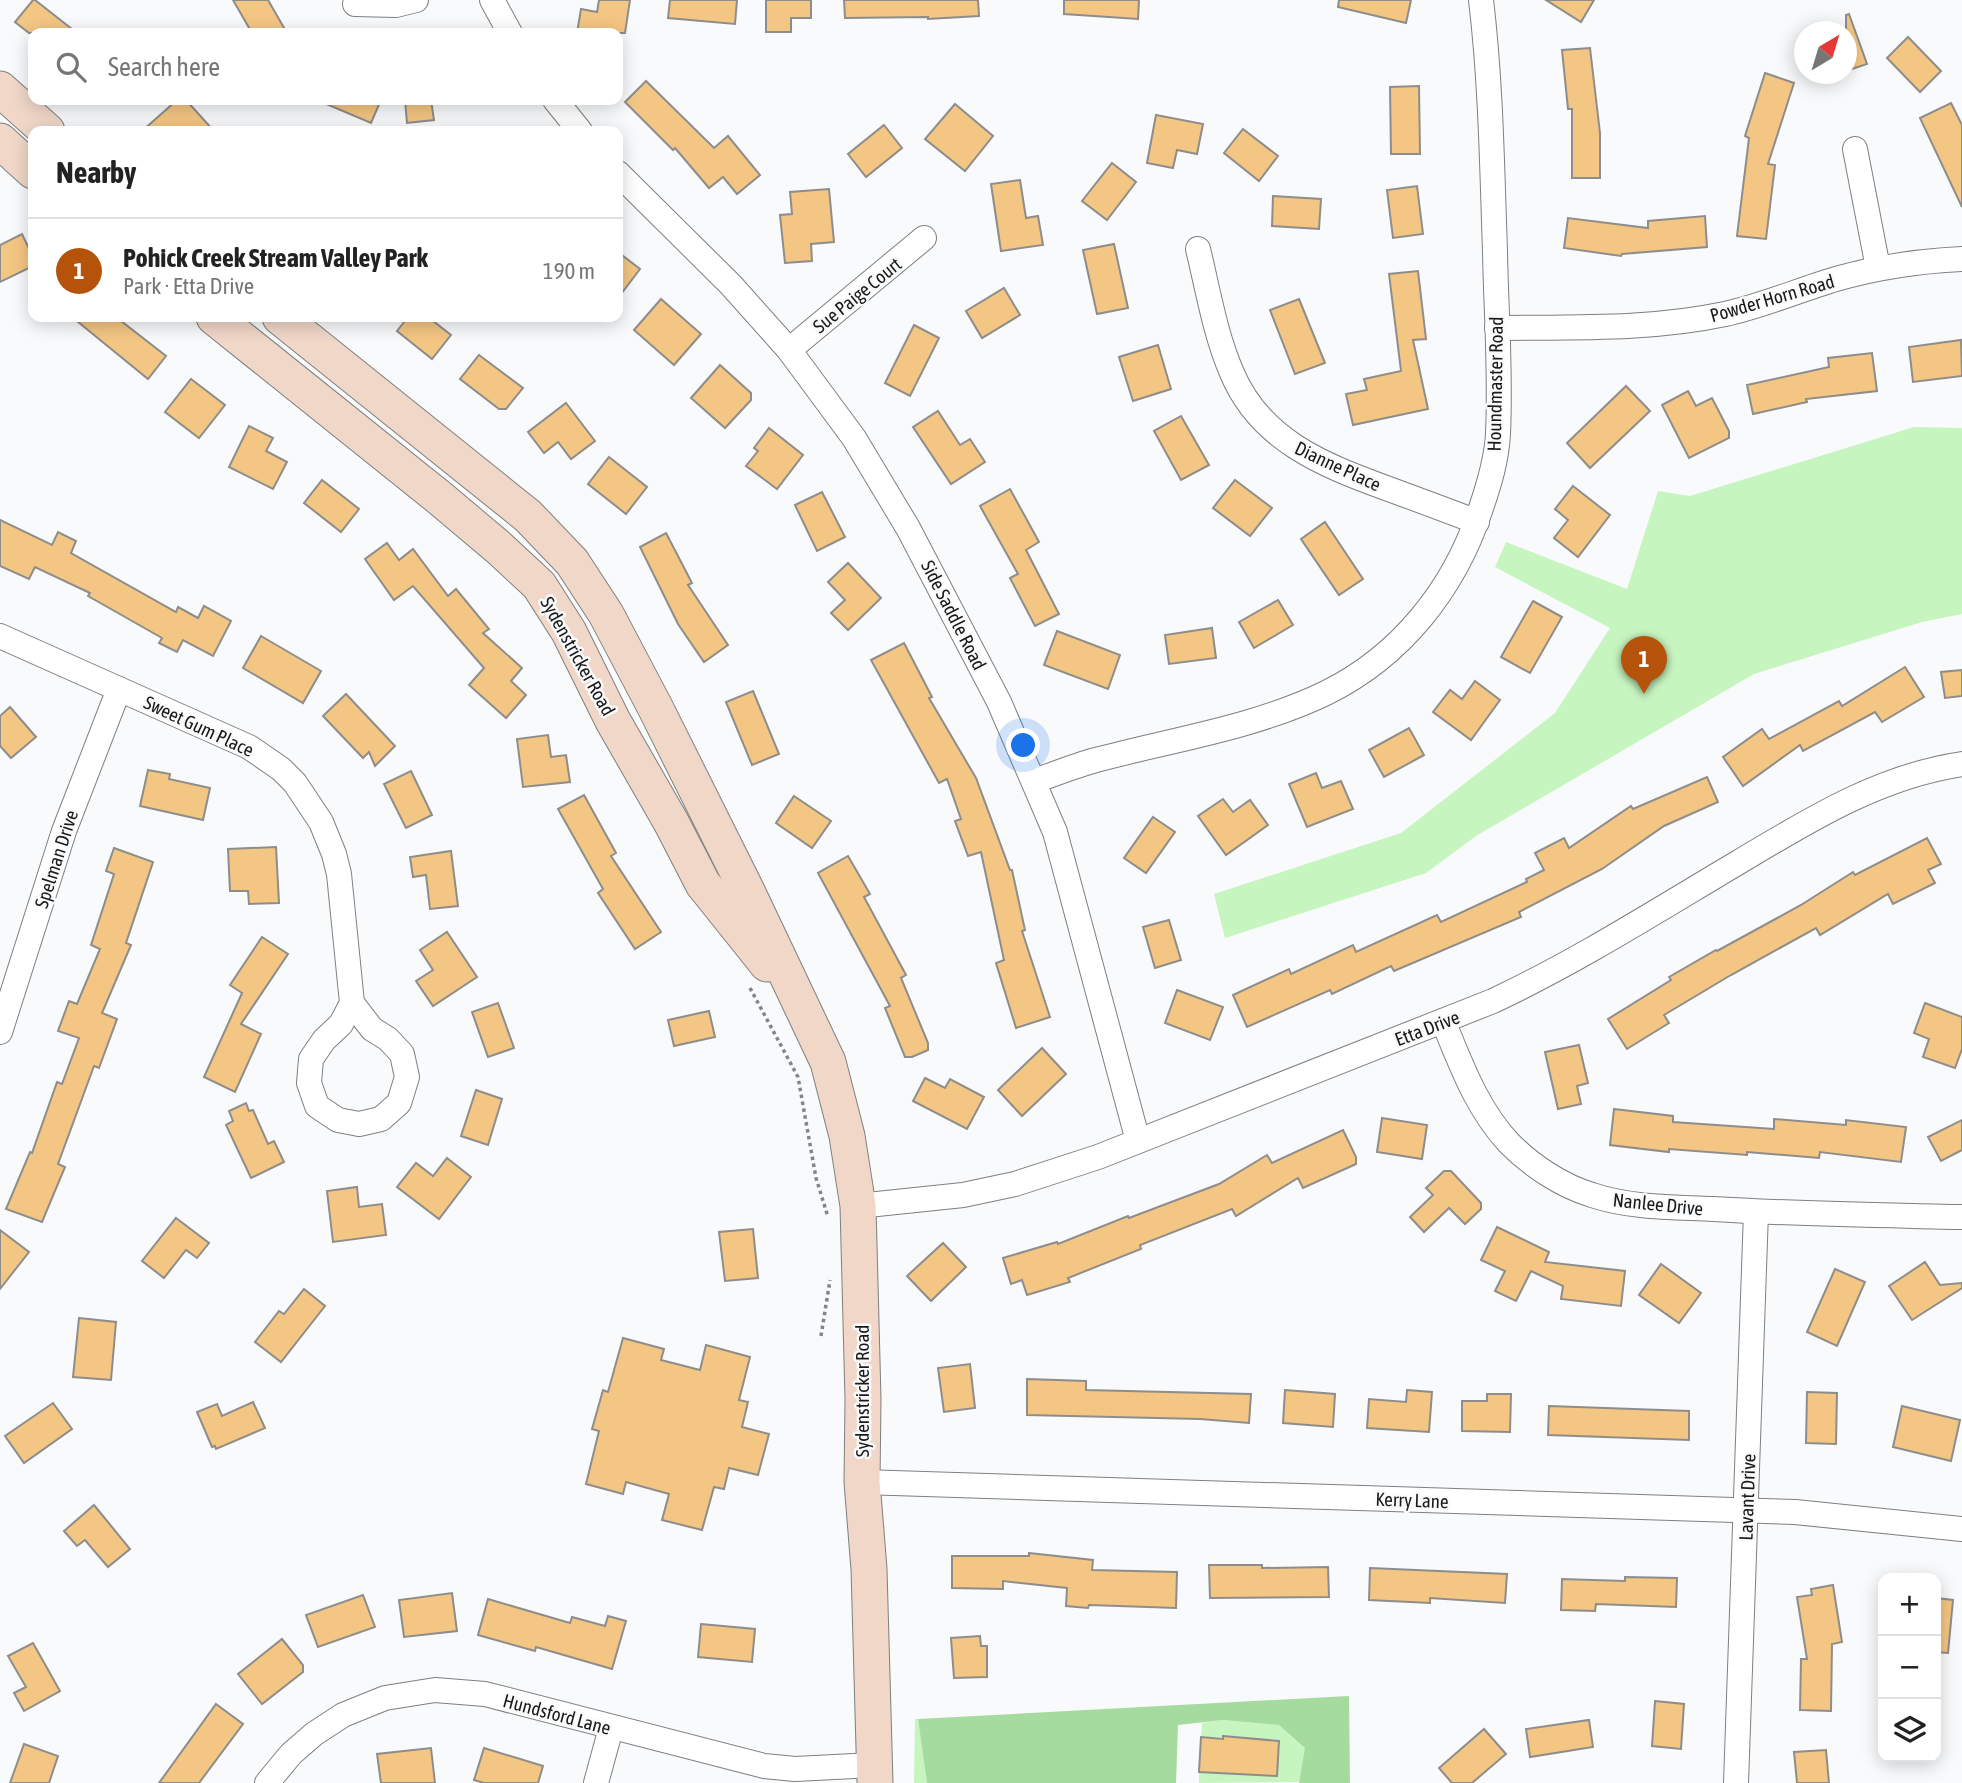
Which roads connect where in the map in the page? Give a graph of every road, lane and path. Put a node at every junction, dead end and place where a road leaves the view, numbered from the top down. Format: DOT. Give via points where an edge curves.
graph roads {
  1 [pos="416,0"];
  2 [pos="492,0"];
  3 [pos="1482,0"];
  4 [pos="355,4"];
  5 [pos="507,28"];
  6 [pos="0,89"];
  7 [pos="559,105"];
  8 [pos="41,126"];
  9 [pos="576,126"];
  10 [pos="0,141"];
  11 [pos="1855,149"];
  12 [pos="28,166"];
  13 [pos="623,178"];
  14 [pos="924,238"];
  15 [pos="1198,249"];
  16 [pos="1962,259"];
  17 [pos="1878,268"];
  18 [pos="220,322"];
  19 [pos="286,322"];
  20 [pos="1497,328"];
  21 [pos="789,350"];
  22 [pos="1477,522"];
  23 [pos="0,636"];
  24 [pos="119,689"];
  25 [pos="1962,764"];
  26 [pos="1034,781"];
  27 [pos="747,982"];
  28 [pos="352,1003"];
  29 [pos="802,1008"];
  30 [pos="1444,1021"];
  31 [pos="0,1032"];
  32 [pos="1138,1141"];
  33 [pos="1756,1212"];
  34 [pos="844,1213"];
  35 [pos="1962,1217"];
  36 [pos="830,1279"];
  37 [pos="821,1336"];
  38 [pos="862,1482"];
  39 [pos="1746,1511"];
  40 [pos="1962,1529"];
  41 [pos="611,1728"];
  42 [pos="875,1774"];
  43 [pos="267,1783"];
  44 [pos="596,1783"];
  45 [pos="1736,1783"];
  1 -- 4 [label="street" via="396,5"];
  2 -- 5 [label="street"];
  3 -- 20 [label="street, Houndmaster Road"];
  6 -- 8 [label="main road"];
  7 -- 9 [label="street"];
  10 -- 12 [label="main road"];
  11 -- 17 [label="street"];
  13 -- 21 [label="street, Side Saddle Road"];
  14 -- 21 [label="street, Sue Paige Court"];
  15 -- 22 [label="street, Dianne Place" via="1231,372 1258,416 1280,438 1319,462"];
  16 -- 17 [label="street, Powder Horn Road"];
  17 -- 20 [label="street, Powder Horn Road" via="1699,319 1615,327"];
  18 -- 29 [label="main road, Sydenstricker Road" via="470,523 539,585 569,632 703,884"];
  19 -- 29 [label="main road, Sydenstricker Road" via="518,508 572,562 607,614 655,707"];
  20 -- 22 [label="street, Houndmaster Road" via="1498,433"];
  21 -- 26 [label="street, Side Saddle Road" via="854,438 908,528 999,702"];
  22 -- 26 [label="street, Houndmaster Road" via="1452,577 1429,610 1355,677 1296,706"];
  23 -- 24 [label="street, Sweet Gum Place"];
  24 -- 28 [label="street, Sweet Gum Place" via="249,747 281,769 309,802 327,835 339,874"];
  24 -- 31 [label="street, Spelman Drive" via="64,831"];
  25 -- 30 [label="street, Etta Drive" via="1887,783 1818,814 1542,978"];
  26 -- 32 [label="street, Side Saddle Road" via="1064,858"];
  27 -- 34 [label="path" via="797,1077 817,1178"];
  28 -- 28 [label="street" via="372,1029 402,1054 407,1077 399,1103 381,1119 359,1124 338,1120 317,1106 309,1083 311,1059 341,1024"];
  29 -- 34 [label="main road, Sydenstricker Road" via="828,1062 847,1136"];
  30 -- 32 [label="street, Etta Drive"];
  30 -- 33 [label="street, Nanlee Drive" via="1474,1095 1487,1115 1521,1154 1554,1178 1628,1205"];
  32 -- 34 [label="street, Etta Drive" via="1015,1184"];
  33 -- 35 [label="street, Nanlee Drive"];
  33 -- 39 [label="street, Lavant Drive"];
  34 -- 38 [label="main road, Sydenstricker Road" via="863,1399"];
  36 -- 37 [label="path"];
  38 -- 39 [label="street, Kerry Lane"];
  38 -- 42 [label="main road, Sydenstricker Road"];
  39 -- 40 [label="street, Kerry Lane"];
  39 -- 45 [label="street, Lavant Drive"];
  41 -- 42 [label="street, Hundsford Lane" via="764,1766"];
  41 -- 43 [label="street, Hundsford Lane" via="485,1694 415,1691 343,1715 291,1754"];
  41 -- 44 [label="street"];
}
